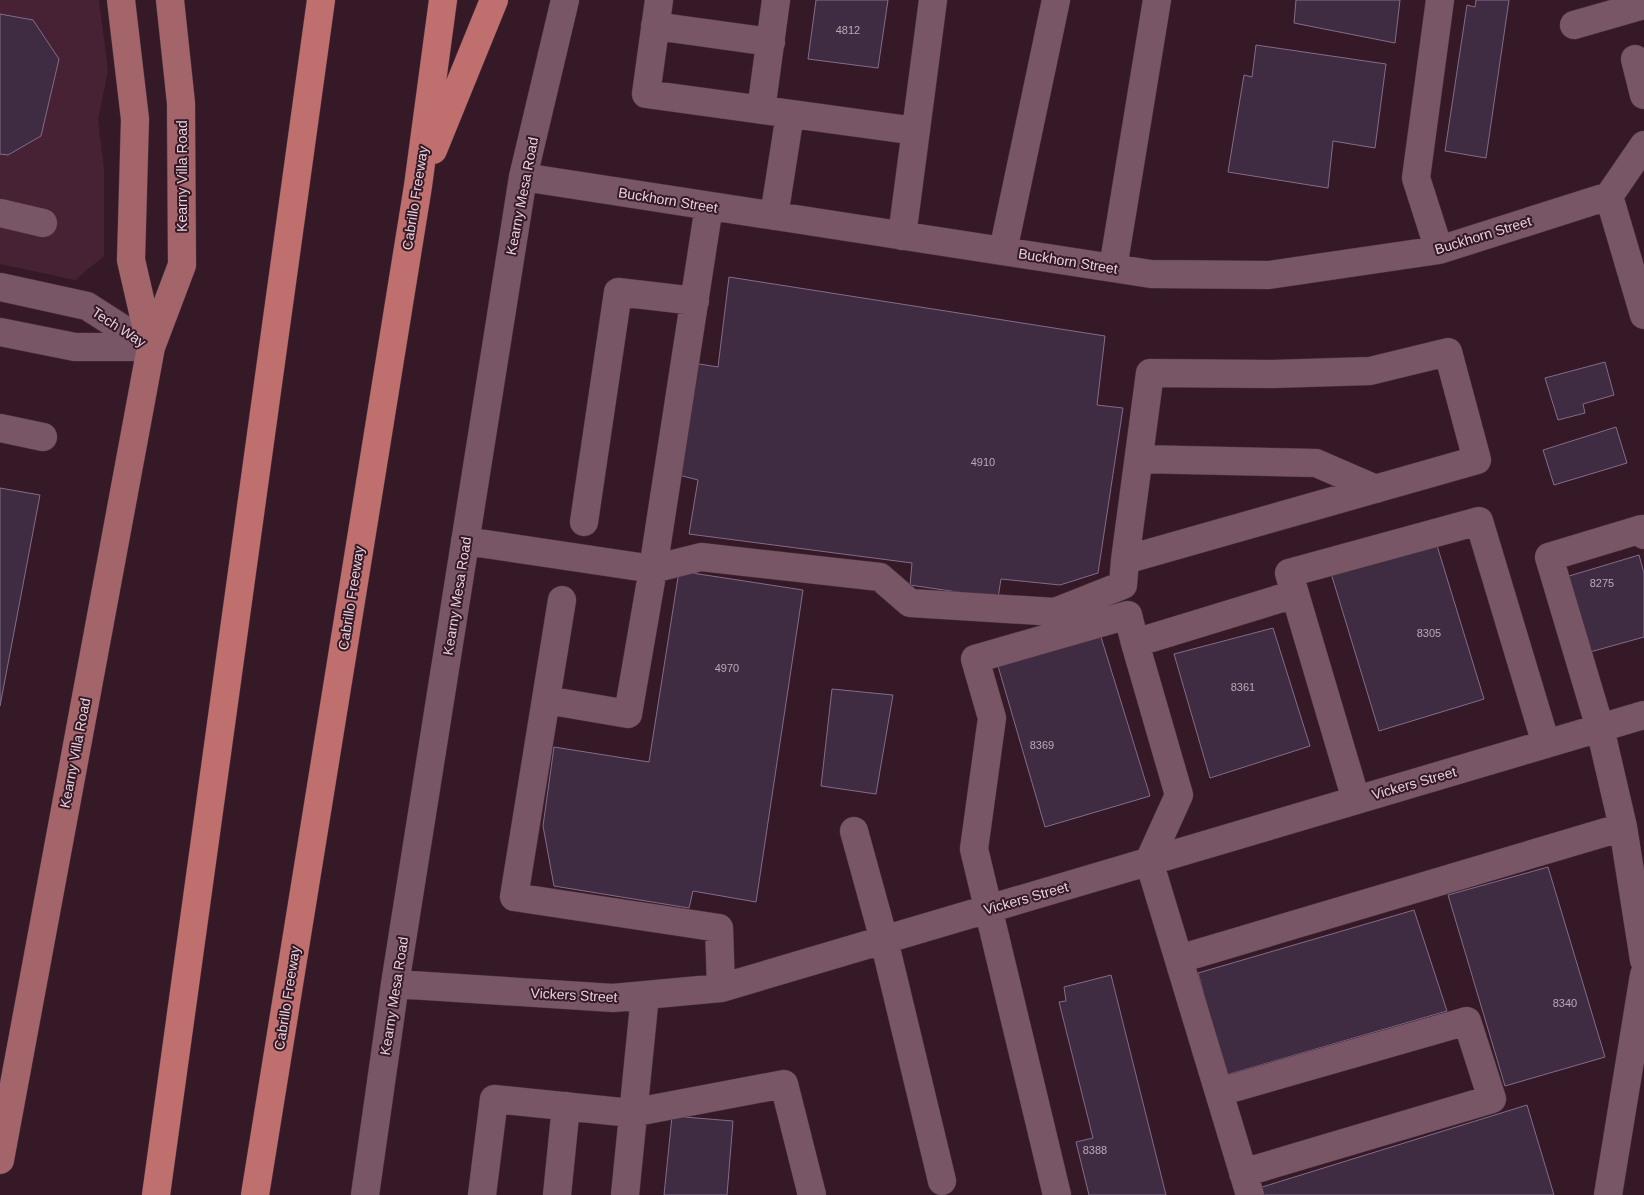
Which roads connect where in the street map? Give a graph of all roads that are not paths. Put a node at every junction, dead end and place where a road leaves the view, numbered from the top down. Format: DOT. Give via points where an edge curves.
graph roads {
  1 [pos="121,0"];
  2 [pos="170,0"];
  3 [pos="322,0"];
  4 [pos="443,0"];
  5 [pos="494,0"];
  6 [pos="565,0"];
  7 [pos="776,0"];
  8 [pos="934,0"];
  9 [pos="1056,0"];
  10 [pos="1157,0"];
  11 [pos="1440,0"];
  12 [pos="1644,4"];
  13 [pos="657,13"];
  14 [pos="1574,25"];
  15 [pos="770,42"];
  16 [pos="1635,59"];
  17 [pos="1644,95"];
  18 [pos="761,110"];
  19 [pos="790,114"];
  20 [pos="916,131"];
  21 [pos="1644,145"];
  22 [pos="523,177"];
  23 [pos="418,186"];
  24 [pos="1609,196"];
  25 [pos="709,206"];
  26 [pos="0,214"];
  27 [pos="774,216"];
  28 [pos="43,223"];
  29 [pos="902,236"];
  30 [pos="1439,250"];
  31 [pos="1003,251"];
  32 [pos="1114,268"];
  33 [pos="0,287"];
  34 [pos="695,301"];
  35 [pos="1644,315"];
  36 [pos="0,332"];
  37 [pos="151,347"];
  38 [pos="0,428"];
  39 [pos="43,437"];
  40 [pos="1139,459"];
  41 [pos="1376,489"];
  42 [pos="584,522"];
  43 [pos="1644,535"];
  44 [pos="465,541"];
  45 [pos="1125,560"];
  46 [pos="653,569"];
  47 [pos="1295,594"];
  48 [pos="562,600"];
  49 [pos="1135,643"];
  50 [pos="546,700"];
  51 [pos="1644,715"];
  52 [pos="1600,728"];
  53 [pos="1546,744"];
  54 [pos="1356,800"];
  55 [pos="1624,827"];
  56 [pos="854,831"];
  57 [pos="1149,861"];
  58 [pos="986,909"];
  59 [pos="884,940"];
  60 [pos="1179,959"];
  61 [pos="1644,960"];
  62 [pos="1644,975"];
  63 [pos="395,984"];
  64 [pos="721,988"];
  65 [pos="645,995"];
  66 [pos="1218,1092"];
  67 [pos="566,1106"];
  68 [pos="632,1113"];
  69 [pos="0,1160"];
  70 [pos="942,1181"];
  71 [pos="1246,1184"];
  72 [pos="156,1195"];
  73 [pos="255,1195"];
  74 [pos="365,1195"];
  75 [pos="482,1195"];
  76 [pos="557,1195"];
  77 [pos="625,1195"];
  78 [pos="812,1195"];
  79 [pos="1057,1195"];
  80 [pos="1608,1195"];
  1 -- 37 [label="main road, Kearny Villa Road" via="135,119 131,260"];
  2 -- 37 [label="main road, Kearny Villa Road" via="181,103 182,265"];
  3 -- 72 [label="highway"];
  4 -- 23 [label="highway, Cabrillo Freeway"];
  5 -- 23 [label="highway"];
  6 -- 22 [label="street, Kearny Mesa Road"];
  7 -- 15 [label="street"];
  8 -- 20 [label="street"];
  9 -- 31 [label="street"];
  10 -- 32 [label="street"];
  11 -- 30 [label="street" via="1416,178"];
  12 -- 14 [label="street"];
  13 -- 15 [label="street"];
  13 -- 18 [label="street" via="646,94"];
  15 -- 18 [label="street"];
  16 -- 17 [label="street"];
  18 -- 19 [label="street"];
  19 -- 20 [label="street"];
  19 -- 27 [label="street"];
  20 -- 29 [label="street"];
  21 -- 24 [label="street"];
  22 -- 25 [label="street, Buckhorn Street"];
  22 -- 44 [label="street, Kearny Mesa Road"];
  23 -- 73 [label="highway, Cabrillo Freeway"];
  24 -- 30 [label="street, Buckhorn Street"];
  24 -- 35 [label="street"];
  25 -- 27 [label="street, Buckhorn Street"];
  25 -- 34 [label="street"];
  26 -- 28 [label="street"];
  27 -- 29 [label="street, Buckhorn Street"];
  29 -- 31 [label="street, Buckhorn Street"];
  30 -- 32 [label="street, Buckhorn Street" via="1269,275 1151,274"];
  31 -- 32 [label="street, Buckhorn Street"];
  33 -- 37 [label="street, Tech Way" via="87,306"];
  34 -- 42 [label="street" via="618,292"];
  34 -- 46 [label="street"];
  36 -- 37 [label="street, Tech Way" via="75,347"];
  37 -- 69 [label="main road, Kearny Villa Road"];
  38 -- 39 [label="street"];
  40 -- 41 [label="street" via="1316,463"];
  40 -- 41 [label="street" via="1150,374 1370,371 1448,352 1477,460"];
  40 -- 45 [label="street"];
  41 -- 45 [label="street"];
  43 -- 52 [label="street" via="1642,529 1549,557"];
  44 -- 46 [label="street"];
  44 -- 63 [label="street, Kearny Mesa Road"];
  45 -- 46 [label="street" via="1123,585 1055,612 910,603 880,578 701,557"];
  46 -- 50 [label="street" via="628,714"];
  47 -- 49 [label="street"];
  47 -- 53 [label="street" via="1289,573 1479,521"];
  47 -- 54 [label="street"];
  48 -- 50 [label="street"];
  49 -- 57 [label="street" via="1179,795"];
  49 -- 58 [label="street" via="1128,615 975,659 992,718 974,849"];
  50 -- 64 [label="street" via="514,897 719,928"];
  51 -- 52 [label="street, Vickers Street"];
  52 -- 53 [label="street, Vickers Street"];
  52 -- 55 [label="street"];
  53 -- 54 [label="street, Vickers Street"];
  54 -- 57 [label="street, Vickers Street"];
  55 -- 60 [label="street"];
  55 -- 61 [label="street"];
  56 -- 59 [label="street"];
  57 -- 58 [label="street, Vickers Street"];
  57 -- 60 [label="street"];
  58 -- 59 [label="street, Vickers Street"];
  58 -- 79 [label="street"];
  59 -- 64 [label="street, Vickers Street"];
  59 -- 70 [label="street"];
  60 -- 66 [label="street"];
  62 -- 80 [label="street"];
  63 -- 65 [label="street, Vickers Street" via="613,998"];
  63 -- 74 [label="street, Kearny Mesa Road"];
  64 -- 65 [label="street, Vickers Street"];
  65 -- 68 [label="street"];
  66 -- 71 [label="street"];
  66 -- 71 [label="street" via="1467,1021 1492,1099"];
  67 -- 68 [label="street"];
  67 -- 75 [label="street" via="494,1098"];
  67 -- 76 [label="street"];
  68 -- 77 [label="street"];
  68 -- 78 [label="street" via="784,1084"];
}
